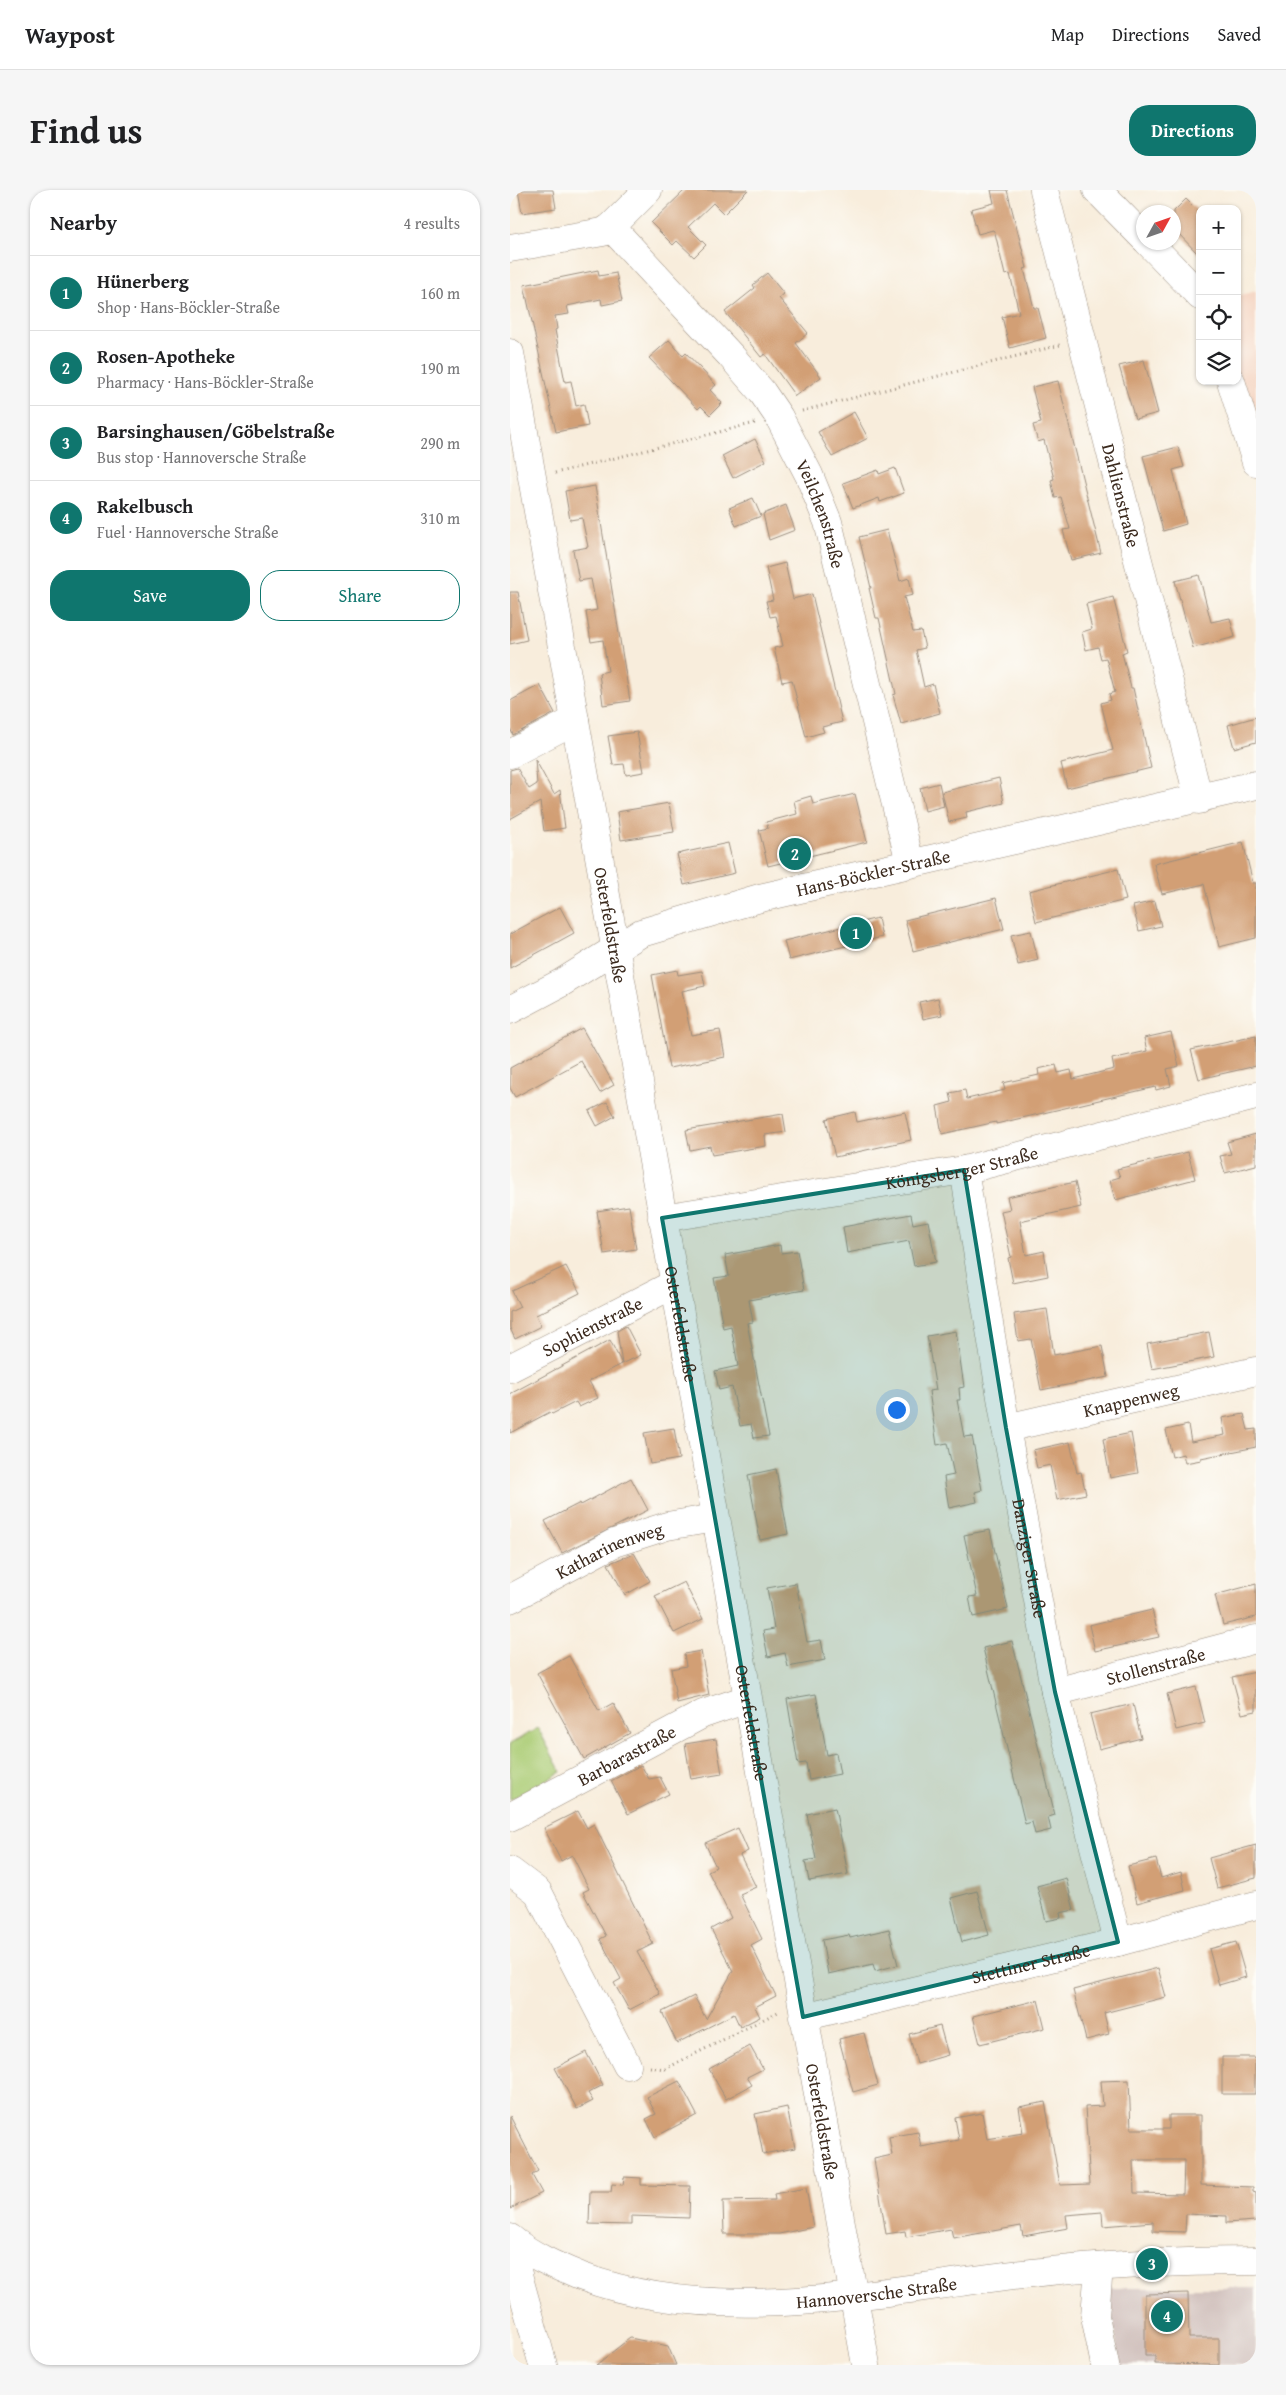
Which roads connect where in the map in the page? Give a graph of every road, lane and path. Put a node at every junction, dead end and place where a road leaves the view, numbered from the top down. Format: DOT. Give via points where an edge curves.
graph roads {
  1 [pos="648,190"];
  2 [pos="1044,190"];
  3 [pos="1097,190"];
  4 [pos="611,227"];
  5 [pos="1136,230"];
  6 [pos="510,248"];
  7 [pos="1156,250"];
  8 [pos="1199,295"];
  9 [pos="1082,339"];
  10 [pos="510,353"];
  11 [pos="1232,385"];
  12 [pos="779,417"];
  13 [pos="1256,462"];
  14 [pos="532,478"];
  15 [pos="575,720"];
  16 [pos="510,754"];
  17 [pos="1256,785"];
  18 [pos="1199,800"];
  19 [pos="910,864"];
  20 [pos="614,949"];
  21 [pos="510,1010"];
  22 [pos="1256,1096"];
  23 [pos="964,1170"];
  24 [pos="662,1218"];
  25 [pos="674,1284"];
  26 [pos="510,1368"];
  27 [pos="1256,1371"];
  28 [pos="1006,1428"];
  29 [pos="715,1518"];
  30 [pos="510,1600"];
  31 [pos="1256,1639"];
  32 [pos="1055,1692"];
  33 [pos="747,1699"];
  34 [pos="510,1816"];
  35 [pos="510,1871"];
  36 [pos="1256,1905"];
  37 [pos="1118,1942"];
  38 [pos="801,2009"];
  39 [pos="627,2065"];
  40 [pos="514,2241"];
  41 [pos="1256,2261"];
  42 [pos="1099,2267"];
  43 [pos="852,2295"];
  44 [pos="543,2365"];
  45 [pos="866,2365"];
  46 [pos="1105,2365"];
  1 -- 4 [label="street"];
  2 -- 9 [label="street, Dahlienstraße"];
  3 -- 5 [label="street"];
  4 -- 6 [label="street" via="603,232"];
  4 -- 12 [label="street, Veilchenstraße" via="731,356"];
  7 -- 8 [label="street"];
  9 -- 12 [label="path"];
  9 -- 18 [label="street, Dahlienstraße"];
  10 -- 14 [label="street, Osterfeldstraße"];
  11 -- 13 [label="street"];
  12 -- 14 [label="path"];
  12 -- 19 [label="street, Veilchenstraße" via="809,475 828,522"];
  14 -- 15 [label="street, Osterfeldstraße"];
  15 -- 16 [label="street"];
  15 -- 20 [label="street, Osterfeldstraße"];
  17 -- 18 [label="street, Hans-Böckler-Straße"];
  18 -- 19 [label="street, Hans-Böckler-Straße"];
  19 -- 20 [label="street, Hans-Böckler-Straße" via="760,898 642,933"];
  20 -- 21 [label="street, Hans-Böckler-Straße" via="561,983"];
  20 -- 24 [label="street, Osterfeldstraße"];
  22 -- 23 [label="street, Königsberger Straße"];
  23 -- 24 [label="street, Königsberger Straße"];
  23 -- 28 [label="street, Danziger Straße"];
  24 -- 25 [label="street, Osterfeldstraße"];
  25 -- 26 [label="street, Sophienstraße"];
  25 -- 29 [label="street, Osterfeldstraße"];
  27 -- 28 [label="street, Knappenweg"];
  28 -- 32 [label="street, Danziger Straße"];
  29 -- 30 [label="street, Katharinenweg" via="667,1526 614,1543"];
  29 -- 33 [label="street, Osterfeldstraße"];
  31 -- 32 [label="street, Stollenstraße"];
  32 -- 37 [label="street, Danziger Straße"];
  33 -- 34 [label="street, Barbarastraße" via="703,1714"];
  33 -- 38 [label="street, Osterfeldstraße"];
  35 -- 39 [label="street" via="538,1892"];
  36 -- 37 [label="street, Stettiner Straße"];
  37 -- 38 [label="street, Stettiner Straße"];
  38 -- 39 [label="path" via="665,2069"];
  38 -- 43 [label="street, Osterfeldstraße"];
  40 -- 43 [label="street, Hannoversche Straße" via="556,2266 639,2293 694,2301 761,2302"];
  40 -- 44 [label="street" via="517,2271"];
  41 -- 42 [label="street, Hannoversche Straße"];
  42 -- 43 [label="street, Hannoversche Straße"];
  42 -- 46 [label="street" via="1095,2316"];
  43 -- 45 [label="street, Osterfeldstraße"];
}
